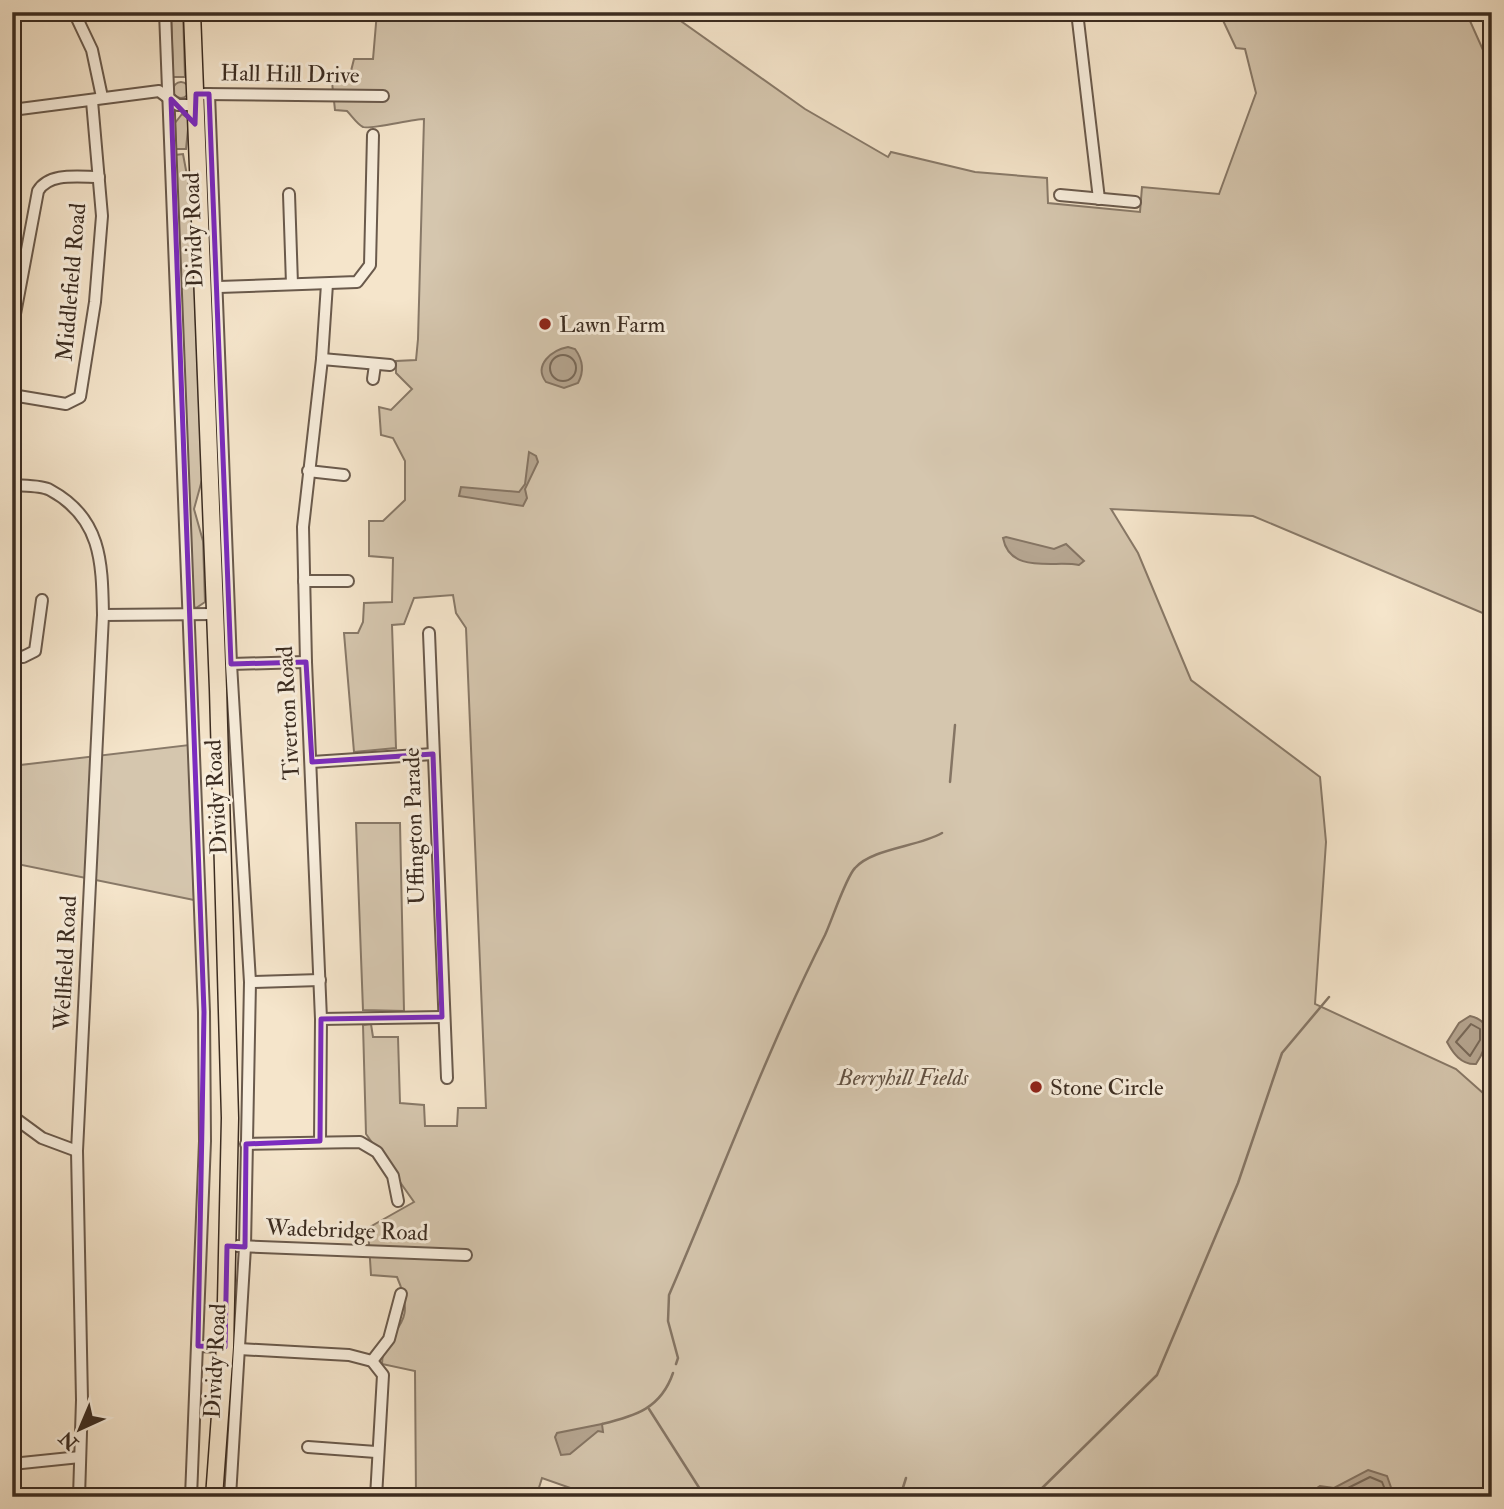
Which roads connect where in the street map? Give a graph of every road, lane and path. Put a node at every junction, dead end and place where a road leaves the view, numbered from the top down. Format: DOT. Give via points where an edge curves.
graph roads {
  1 [pos="74,12"];
  2 [pos="165,12"];
  3 [pos="192,12"];
  4 [pos="1077,12"];
  5 [pos="383,96"];
  6 [pos="200,98"];
  7 [pos="97,99"];
  8 [pos="171,99"];
  9 [pos="12,110"];
  10 [pos="373,135"];
  11 [pos="99,177"];
  12 [pos="289,194"];
  13 [pos="1060,195"];
  14 [pos="1100,199"];
  15 [pos="1135,202"];
  16 [pos="292,284"];
  17 [pos="327,284"];
  18 [pos="219,287"];
  19 [pos="12,330"];
  20 [pos="322,359"];
  21 [pos="375,365"];
  22 [pos="390,365"];
  23 [pos="373,379"];
  24 [pos="12,395"];
  25 [pos="308,471"];
  26 [pos="344,475"];
  27 [pos="12,485"];
  28 [pos="304,581"];
  29 [pos="348,581"];
  30 [pos="42,600"];
  31 [pos="214,614"];
  32 [pos="103,615"];
  33 [pos="187,615"];
  34 [pos="429,633"];
  35 [pos="12,656"];
  36 [pos="306,662"];
  37 [pos="231,664"];
  38 [pos="433,754"];
  39 [pos="312,762"];
  40 [pos="320,980"];
  41 [pos="250,982"];
  42 [pos="442,1017"];
  43 [pos="321,1019"];
  44 [pos="447,1078"];
  45 [pos="12,1116"];
  46 [pos="320,1141"];
  47 [pos="246,1144"];
  48 [pos="77,1151"];
  49 [pos="398,1201"];
  50 [pos="227,1246"];
  51 [pos="245,1247"];
  52 [pos="466,1255"];
  53 [pos="401,1294"];
  54 [pos="198,1346"];
  55 [pos="232,1348"];
  56 [pos="372,1361"];
  57 [pos="308,1447"];
  58 [pos="376,1452"];
  59 [pos="80,1457"];
  60 [pos="12,1464"];
  61 [pos="79,1497"];
  62 [pos="191,1497"];
  63 [pos="214,1497"];
  64 [pos="230,1497"];
  65 [pos="376,1497"];
  1 -- 7 [label="street, Middlefield Road" via="92,50"];
  2 -- 8 [label="street, Dividy Road"];
  3 -- 6 [label="main road, Dividy Road"];
  4 -- 14 [label="street"];
  5 -- 6 [label="street, Hall Hill Drive"];
  6 -- 8 [label="street, Hall Hill Drive" via="178,106"];
  6 -- 18 [label="street, Dividy Road"];
  6 -- 31 [label="main road, Dividy Road"];
  7 -- 8 [label="street, Hall Hill Drive" via="159,91"];
  7 -- 9 [label="street, Hall Hill Drive"];
  7 -- 11 [label="street, Middlefield Road"];
  8 -- 33 [label="street, Dividy Road"];
  10 -- 17 [label="street" via="370,265 357,282"];
  11 -- 19 [label="street" via="56,178 38,191"];
  11 -- 24 [label="street, Middlefield Road" via="102,216 95,302 80,397 66,404"];
  12 -- 16 [label="street"];
  13 -- 14 [label="street"];
  14 -- 15 [label="street"];
  16 -- 17 [label="street"];
  16 -- 18 [label="street"];
  17 -- 20 [label="street, Tiverton Road"];
  18 -- 37 [label="street, Dividy Road"];
  20 -- 21 [label="street"];
  20 -- 25 [label="street, Tiverton Road"];
  21 -- 22 [label="street"];
  21 -- 23 [label="street"];
  25 -- 26 [label="street"];
  25 -- 28 [label="street, Tiverton Road"];
  27 -- 32 [label="street, Wellfield Road" via="49,489 85,517 99,556"];
  28 -- 29 [label="street"];
  28 -- 36 [label="street, Tiverton Road"];
  30 -- 35 [label="street" via="35,651"];
  31 -- 33 [label="street"];
  31 -- 50 [label="main road, Dividy Road" via="230,1118"];
  32 -- 33 [label="street"];
  32 -- 48 [label="street, Wellfield Road"];
  33 -- 54 [label="street, Dividy Road" via="204,1012"];
  34 -- 38 [label="street, Uffington Parade"];
  36 -- 37 [label="street"];
  36 -- 39 [label="street, Tiverton Road"];
  37 -- 41 [label="street, Dividy Road"];
  38 -- 39 [label="street"];
  38 -- 42 [label="street, Uffington Parade"];
  39 -- 40 [label="street, Tiverton Road"];
  40 -- 41 [label="street"];
  40 -- 43 [label="street, Tiverton Road"];
  41 -- 47 [label="street, Dividy Road"];
  42 -- 43 [label="street"];
  42 -- 44 [label="street, Uffington Parade"];
  43 -- 46 [label="street, Tiverton Road"];
  45 -- 48 [label="street" via="42,1138"];
  46 -- 47 [label="street"];
  46 -- 49 [label="street" via="360,1142 377,1152 393,1177"];
  47 -- 51 [label="street, Dividy Road"];
  48 -- 59 [label="street, Wellfield Road"];
  50 -- 51 [label="street, Wadebridge Road"];
  50 -- 55 [label="main road, Dividy Road"];
  51 -- 52 [label="street, Wadebridge Road"];
  51 -- 55 [label="street, Dividy Road"];
  53 -- 56 [label="street" via="388,1339"];
  54 -- 55 [label="street, Dividy Road"];
  54 -- 62 [label="street, Dividy Road"];
  55 -- 56 [label="street" via="349,1355"];
  55 -- 63 [label="main road, Dividy Road"];
  55 -- 64 [label="street, Dividy Road"];
  56 -- 58 [label="street" via="383,1375"];
  57 -- 58 [label="street"];
  58 -- 65 [label="street"];
  59 -- 60 [label="street"];
  59 -- 61 [label="street, Wellfield Road"];
}
